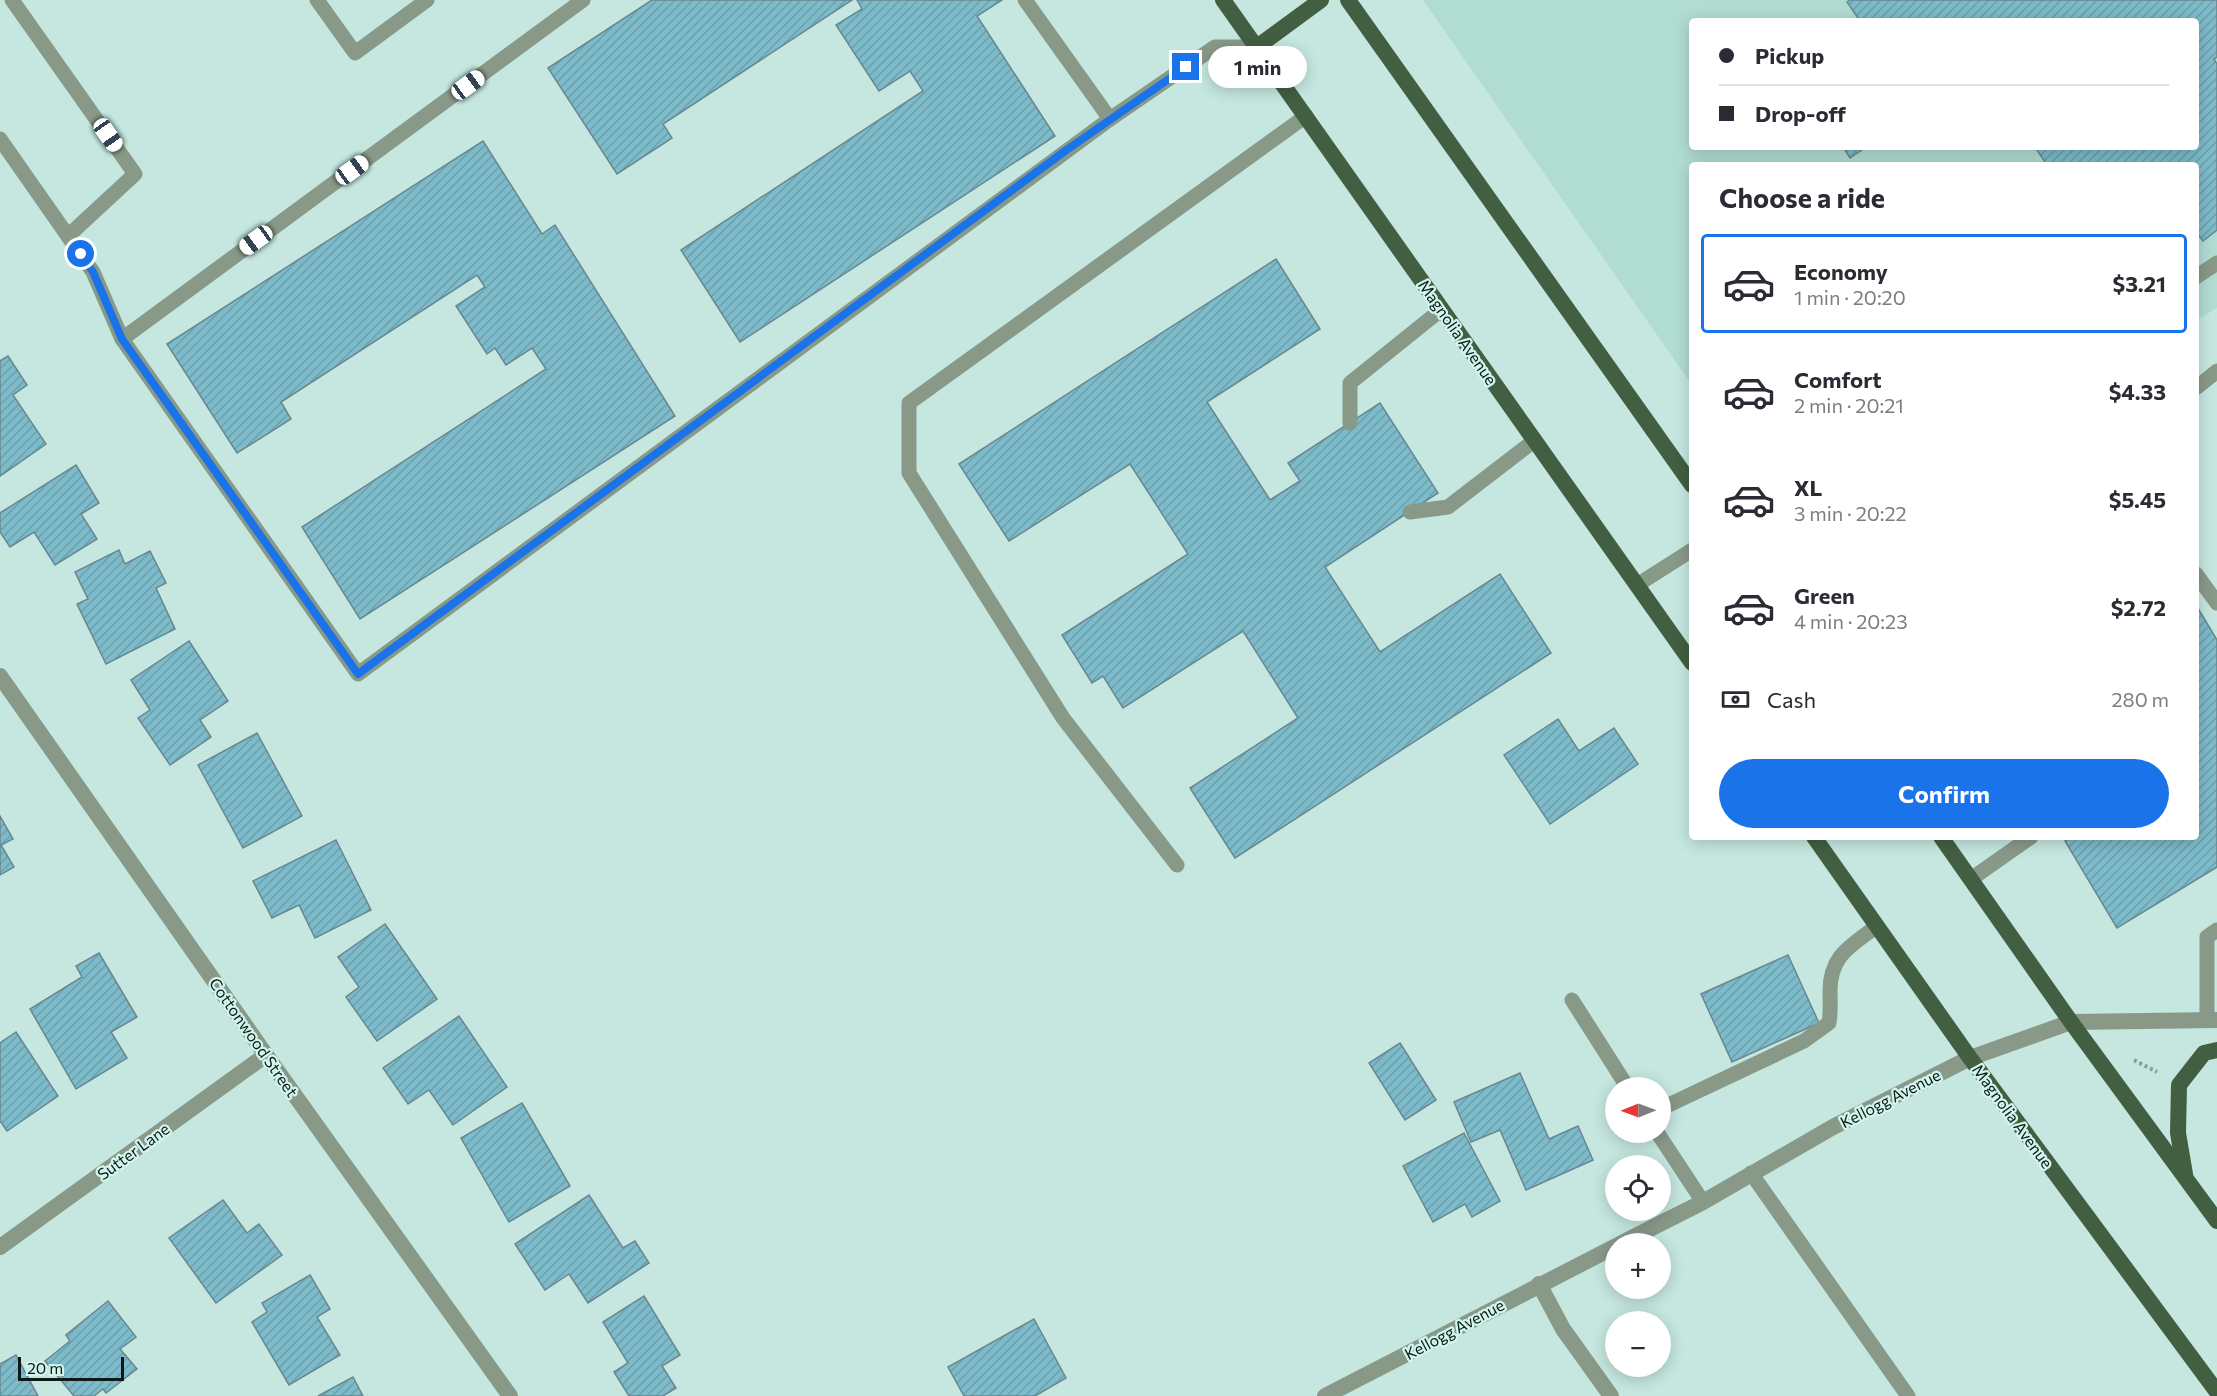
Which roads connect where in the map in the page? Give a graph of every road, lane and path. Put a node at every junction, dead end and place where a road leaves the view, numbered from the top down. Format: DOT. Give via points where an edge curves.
graph roads {
  1 [pos="12,0"];
  2 [pos="317,0"];
  3 [pos="427,0"];
  4 [pos="583,0"];
  5 [pos="1025,0"];
  6 [pos="1224,0"];
  7 [pos="1321,0"];
  8 [pos="1348,0"];
  9 [pos="1257,47"];
  10 [pos="1306,116"];
  11 [pos="1110,118"];
  12 [pos="0,139"];
  13 [pos="68,236"];
  14 [pos="2217,262"];
  15 [pos="2199,275"];
  16 [pos="1442,309"];
  17 [pos="122,339"];
  18 [pos="2217,371"];
  19 [pos="2199,386"];
  20 [pos="1350,423"];
  21 [pos="1535,440"];
  22 [pos="1689,481"];
  23 [pos="1410,512"];
  24 [pos="1689,552"];
  25 [pos="2199,577"];
  26 [pos="1637,585"];
  27 [pos="2217,603"];
  28 [pos="1689,659"];
  29 [pos="0,676"];
  30 [pos="1816,840"];
  31 [pos="1943,840"];
  32 [pos="2027,840"];
  33 [pos="1177,865"];
  34 [pos="1971,879"];
  35 [pos="1877,926"];
  36 [pos="2217,930"];
  37 [pos="1572,1000"];
  38 [pos="2212,1020"];
  39 [pos="2072,1022"];
  40 [pos="2217,1050"];
  41 [pos="266,1055"];
  42 [pos="1970,1058"];
  43 [pos="2134,1060"];
  44 [pos="2159,1074"];
  45 [pos="1621,1077"];
  46 [pos="1671,1105"];
  47 [pos="1664,1143"];
  48 [pos="1751,1173"];
  49 [pos="2186,1178"];
  50 [pos="1703,1202"];
  51 [pos="2217,1221"];
  52 [pos="1642,1233"];
  53 [pos="0,1247"];
  54 [pos="1605,1251"];
  55 [pos="1539,1284"];
  56 [pos="2217,1392"];
  57 [pos="510,1396"];
  58 [pos="1325,1396"];
  59 [pos="1611,1396"];
  60 [pos="1908,1396"];
  1 -- 13 [label="lane" via="135,174"];
  2 -- 3 [label="lane" via="355,53"];
  4 -- 17 [label="lane"];
  5 -- 11 [label="lane"];
  6 -- 9 [label="main road, Magnolia Avenue"];
  7 -- 9 [label="main road"];
  8 -- 22 [label="main road"];
  9 -- 10 [label="main road, Magnolia Avenue"];
  9 -- 11 [label="lane" via="1215,47"];
  10 -- 16 [label="main road, Magnolia Avenue"];
  10 -- 33 [label="lane" via="909,403 909,473 1063,718"];
  11 -- 17 [label="lane" via="358,674"];
  12 -- 13 [label="lane"];
  13 -- 17 [label="lane" via="93,272"];
  14 -- 15 [label="lane"];
  16 -- 20 [label="lane" via="1350,383"];
  16 -- 21 [label="main road, Magnolia Avenue"];
  18 -- 19 [label="lane"];
  21 -- 23 [label="lane" via="1448,507"];
  21 -- 26 [label="main road, Magnolia Avenue"];
  24 -- 26 [label="lane"];
  25 -- 27 [label="lane"];
  26 -- 28 [label="main road, Magnolia Avenue"];
  29 -- 41 [label="street, Cottonwood Street"];
  30 -- 35 [label="main road, Magnolia Avenue"];
  31 -- 34 [label="main road"];
  32 -- 34 [label="lane"];
  34 -- 39 [label="main road"];
  35 -- 42 [label="main road, Magnolia Avenue"];
  35 -- 46 [label="lane" via="1845,951 1833,966 1829,1023 1804,1041"];
  36 -- 38 [label="lane" via="2207,937"];
  37 -- 45 [label="lane"];
  38 -- 39 [label="street, Kellogg Avenue"];
  39 -- 42 [label="street, Kellogg Avenue"];
  39 -- 49 [label="main road"];
  40 -- 49 [label="main road" via="2204,1053 2179,1085 2178,1133"];
  41 -- 53 [label="street, Sutter Lane"];
  41 -- 57 [label="street, Cottonwood Street"];
  42 -- 48 [label="street, Kellogg Avenue"];
  42 -- 56 [label="main road, Magnolia Avenue"];
  43 -- 44 [label="path"];
  47 -- 50 [label="lane"];
  48 -- 50 [label="street, Kellogg Avenue"];
  48 -- 60 [label="lane"];
  49 -- 51 [label="main road"];
  50 -- 52 [label="street, Kellogg Avenue"];
  54 -- 55 [label="street, Kellogg Avenue"];
  55 -- 58 [label="street, Kellogg Avenue"];
  55 -- 59 [label="street" via="1563,1329"];
}
